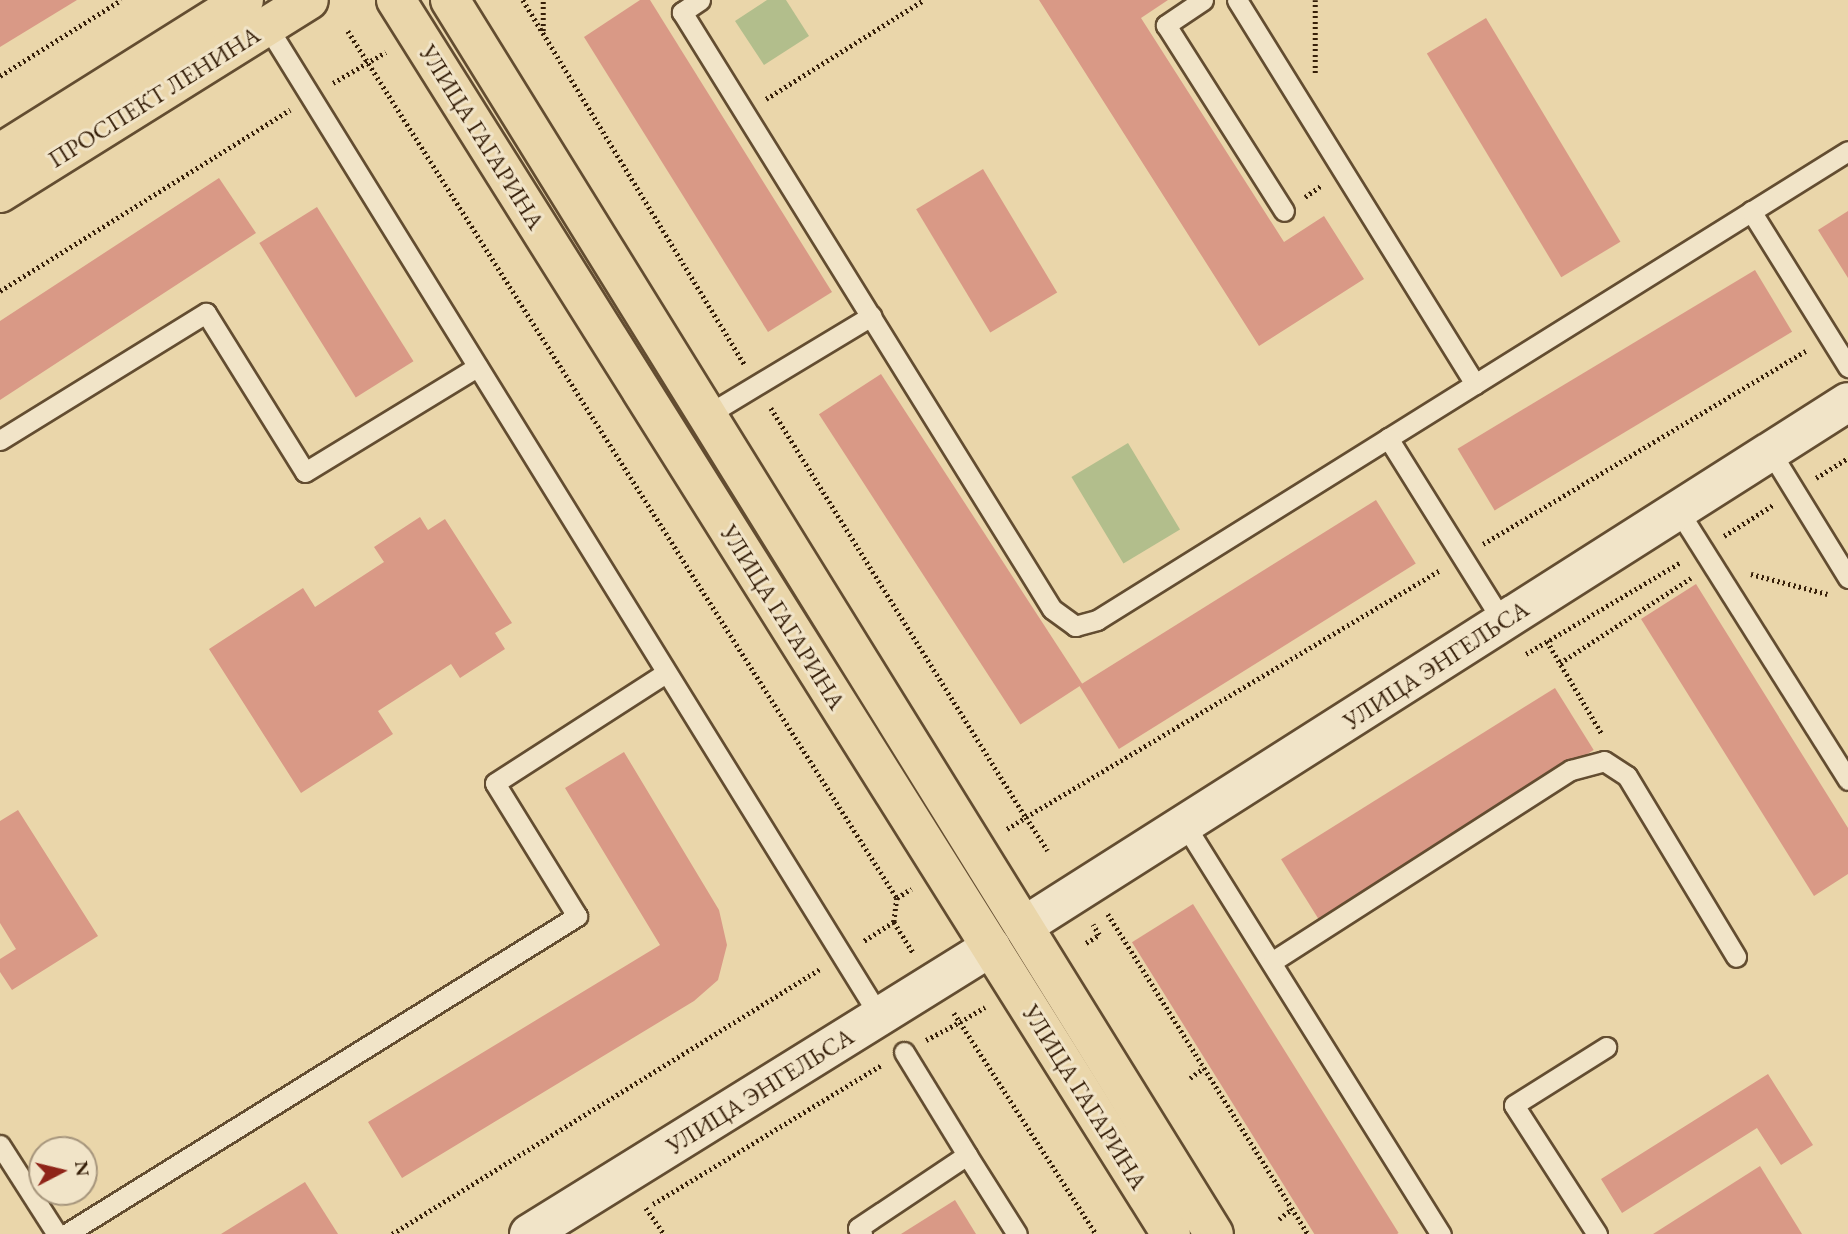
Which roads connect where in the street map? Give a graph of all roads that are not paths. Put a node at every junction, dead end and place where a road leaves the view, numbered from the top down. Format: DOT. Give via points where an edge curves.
graph roads {
  1 [pos="309,0"];
  2 [pos="396,0"];
  3 [pos="450,0"];
  4 [pos="700,0"];
  5 [pos="1203,0"];
  6 [pos="1237,0"];
  7 [pos="256,13"];
  8 [pos="1848,151"];
  9 [pos="0,153"];
  10 [pos="0,193"];
  11 [pos="1284,211"];
  12 [pos="1751,211"];
  13 [pos="871,316"];
  14 [pos="477,367"];
  15 [pos="1848,367"];
  16 [pos="1475,384"];
  17 [pos="1848,402"];
  18 [pos="708,415"];
  19 [pos="1388,438"];
  20 [pos="0,440"];
  21 [pos="1770,451"];
  22 [pos="1678,510"];
  23 [pos="1848,579"];
  24 [pos="1503,622"];
  25 [pos="666,673"];
  26 [pos="1848,780"];
  27 [pos="1185,824"];
  28 [pos="1024,926"];
  29 [pos="991,947"];
  30 [pos="1736,957"];
  31 [pos="1273,961"];
  32 [pos="880,1017"];
  33 [pos="1606,1047"];
  34 [pos="904,1052"];
  35 [pos="0,1145"];
  36 [pos="967,1155"];
  37 [pos="57,1234"];
  38 [pos="66,1234"];
  39 [pos="529,1234"];
  40 [pos="862,1234"];
  41 [pos="1017,1234"];
  42 [pos="1171,1234"];
  43 [pos="1214,1234"];
  44 [pos="1441,1234"];
  45 [pos="1597,1234"];
  1 -- 7 [label="main road, ПРОСПЕКТ ЛЕНИНА"];
  2 -- 29 [label="main road, УЛИЦА ГАГАРИНА"];
  3 -- 18 [label="main road, УЛИЦА ГАГАРИНА"];
  4 -- 13 [label="lane" via="682,12"];
  5 -- 11 [label="lane" via="1166,25"];
  6 -- 16 [label="lane"];
  7 -- 9 [label="main road, ПРОСПЕКТ ЛЕНИНА"];
  7 -- 10 [label="main road, ПРОСПЕКТ ЛЕНИНА"];
  7 -- 14 [label="lane"];
  8 -- 12 [label="lane"];
  12 -- 15 [label="lane"];
  12 -- 16 [label="lane"];
  13 -- 18 [label="lane"];
  13 -- 19 [label="lane" via="1052,609 1074,626 1097,620"];
  14 -- 20 [label="lane" via="305,472 206,313"];
  14 -- 25 [label="lane"];
  16 -- 19 [label="lane"];
  17 -- 21 [label="street, УЛИЦА ЭНГЕЛЬСА"];
  18 -- 28 [label="main road, УЛИЦА ГАГАРИНА"];
  19 -- 24 [label="lane"];
  21 -- 22 [label="street, УЛИЦА ЭНГЕЛЬСА"];
  21 -- 23 [label="lane"];
  22 -- 24 [label="street, УЛИЦА ЭНГЕЛЬСА"];
  22 -- 26 [label="lane"];
  24 -- 27 [label="street, УЛИЦА ЭНГЕЛЬСА"];
  25 -- 32 [label="lane"];
  25 -- 38 [label="lane" via="495,783 577,916"];
  27 -- 28 [label="street, УЛИЦА ЭНГЕЛЬСА"];
  27 -- 31 [label="lane"];
  28 -- 29 [label="main road"];
  28 -- 43 [label="main road, УЛИЦА ГАГАРИНА"];
  29 -- 32 [label="street, УЛИЦА ЭНГЕЛЬСА"];
  29 -- 42 [label="main road, УЛИЦА ГАГАРИНА"];
  30 -- 31 [label="lane" via="1627,776 1604,761 1571,770"];
  31 -- 44 [label="lane"];
  32 -- 39 [label="street, УЛИЦА ЭНГЕЛЬСА"];
  33 -- 45 [label="lane" via="1514,1105"];
  34 -- 36 [label="lane"];
  35 -- 37 [label="lane"];
  36 -- 40 [label="lane" via="858,1228"];
  36 -- 41 [label="lane"];
}
